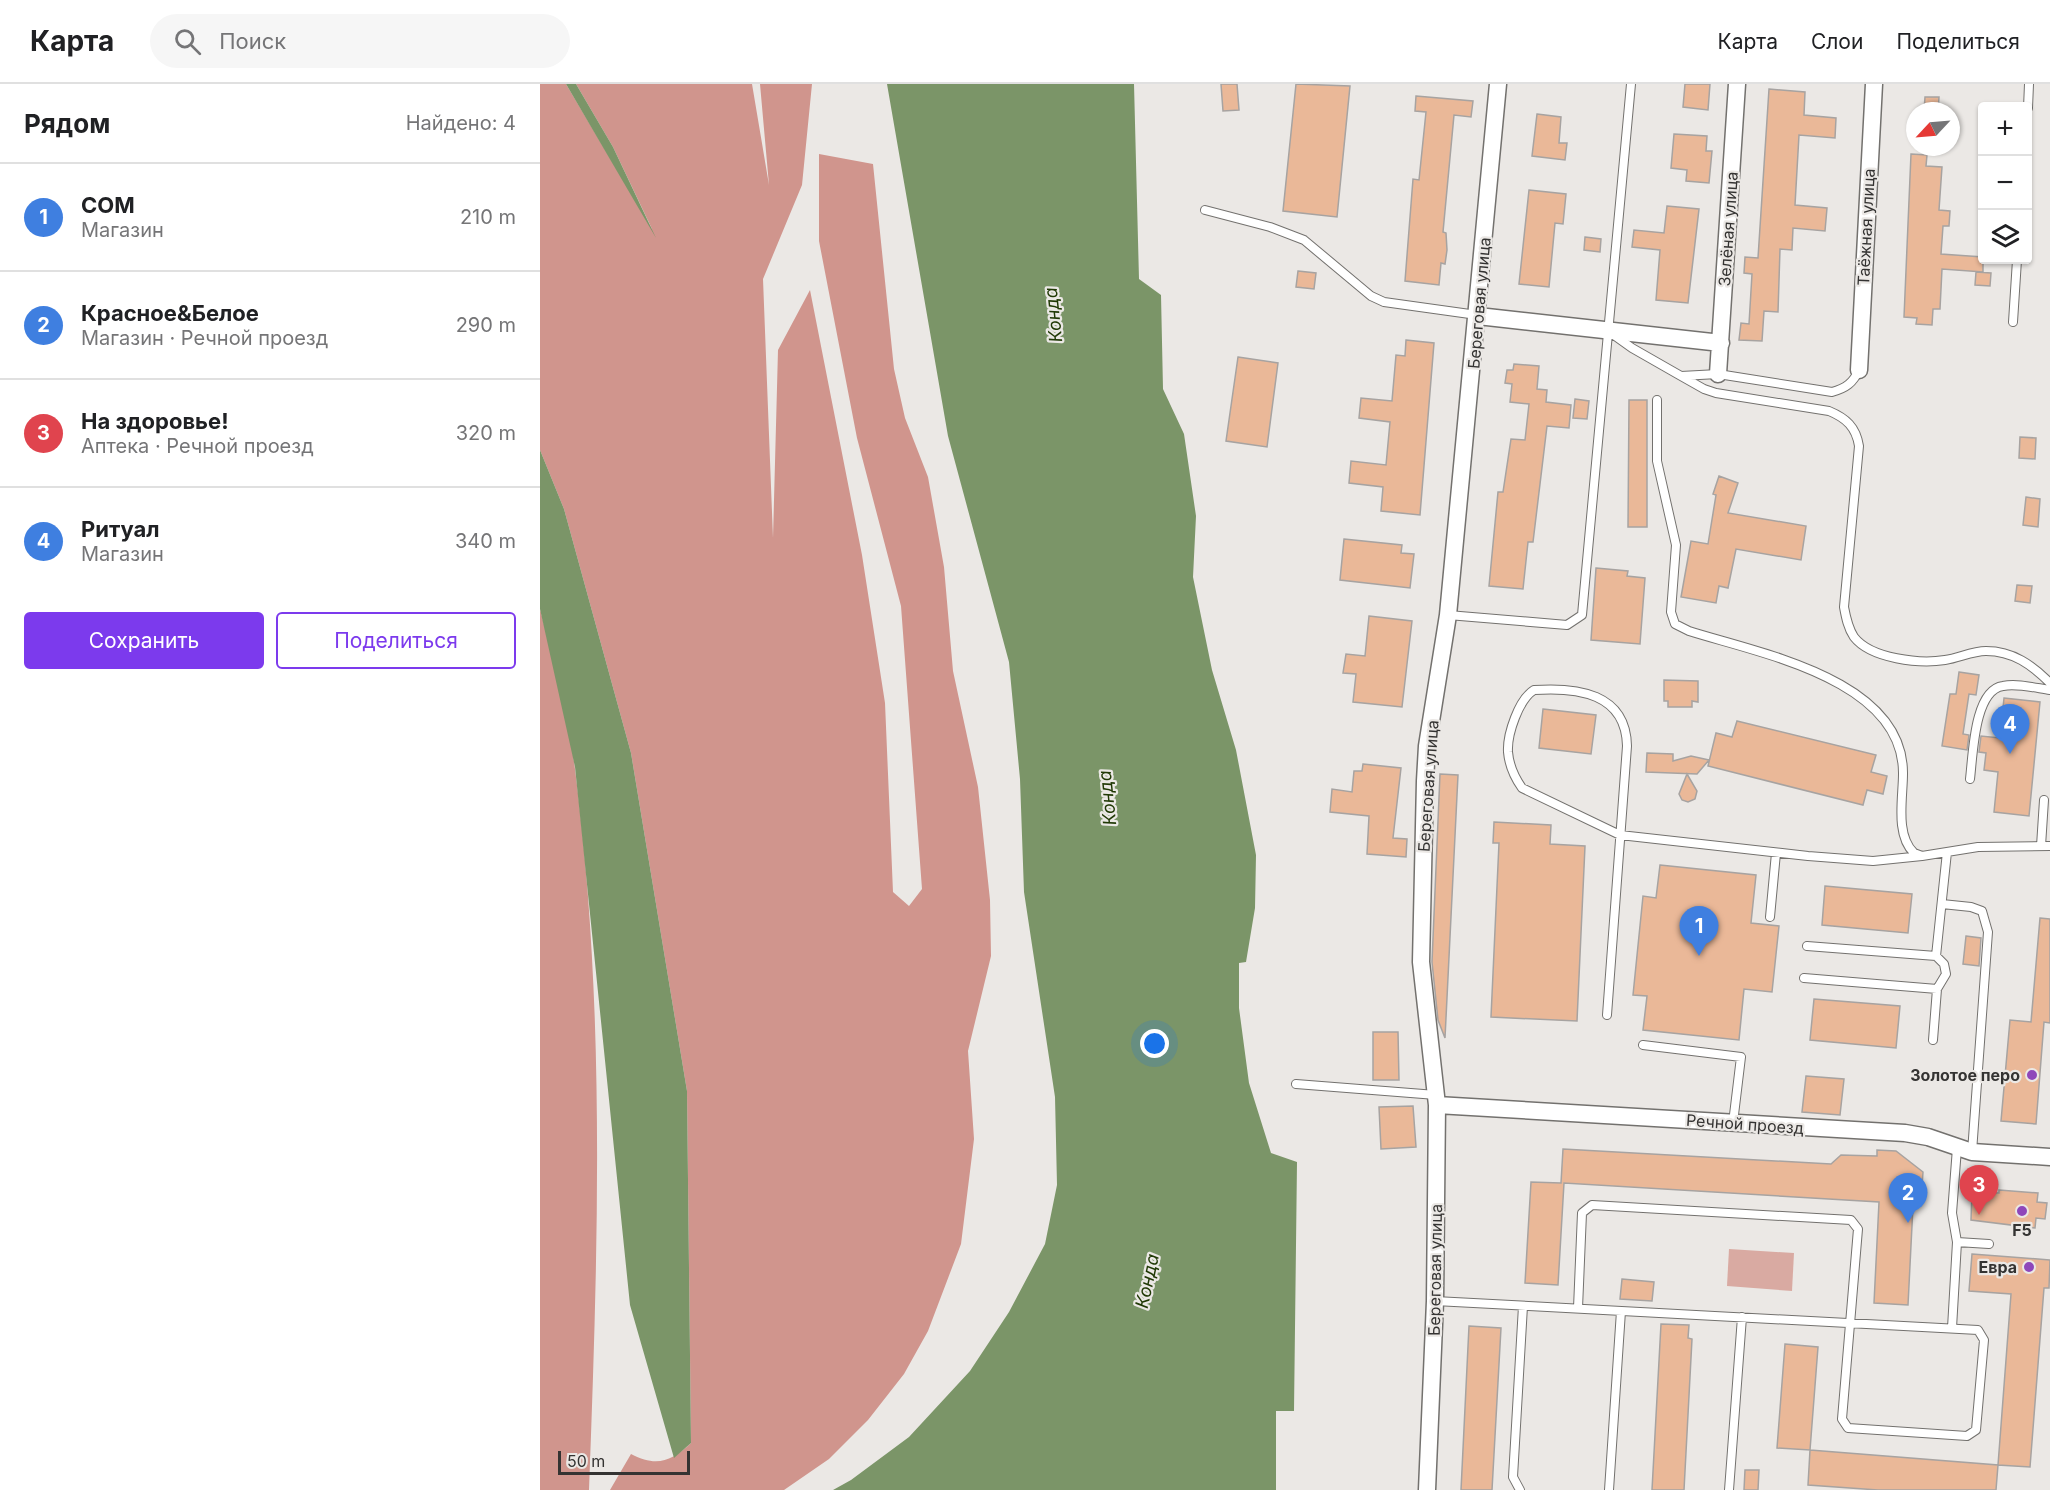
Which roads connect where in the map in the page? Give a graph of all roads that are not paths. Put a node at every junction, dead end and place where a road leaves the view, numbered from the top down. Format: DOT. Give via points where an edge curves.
graph roads {
  1 [pos="1498,84"];
  2 [pos="1631,84"];
  3 [pos="1737,84"];
  4 [pos="1874,84"];
  5 [pos="2029,84"];
  6 [pos="2028,102"];
  7 [pos="1205,210"];
  8 [pos="2017,264"];
  9 [pos="1478,316"];
  10 [pos="2013,322"];
  11 [pos="1608,332"];
  12 [pos="1721,343"];
  13 [pos="1859,370"];
  14 [pos="1718,374"];
  15 [pos="1681,376"];
  16 [pos="1657,400"];
  17 [pos="1448,615"];
  18 [pos="2050,683"];
  19 [pos="2050,690"];
  20 [pos="1970,779"];
  21 [pos="2044,800"];
  22 [pos="1620,836"];
  23 [pos="2045,846"];
  24 [pos="1947,852"];
  25 [pos="1776,853"];
  26 [pos="1922,856"];
  27 [pos="1942,904"];
  28 [pos="1770,917"];
  29 [pos="1807,946"];
  30 [pos="1936,956"];
  31 [pos="1804,978"];
  32 [pos="1937,989"];
  33 [pos="1607,1015"];
  34 [pos="1933,1040"];
  35 [pos="1643,1045"];
  36 [pos="1296,1084"];
  37 [pos="1437,1100"];
  38 [pos="1733,1123"];
  39 [pos="1965,1150"];
  40 [pos="2050,1157"];
  41 [pos="1957,1242"];
  42 [pos="1989,1244"];
  43 [pos="1435,1302"];
  44 [pos="1523,1306"];
  45 [pos="1578,1308"];
  46 [pos="1621,1311"];
  47 [pos="1742,1317"];
  48 [pos="1850,1322"];
  49 [pos="1952,1328"];
  50 [pos="1427,1490"];
  51 [pos="1520,1490"];
  52 [pos="1609,1490"];
  53 [pos="1730,1490"];
  1 -- 9 [label="street, Береговая улица"];
  2 -- 11 [label="lane"];
  3 -- 12 [label="street, Зелёная улица"];
  4 -- 13 [label="street, Таёжная улица"];
  5 -- 6 [label="lane"];
  7 -- 9 [label="lane" via="1304,240 1371,296 1384,302"];
  8 -- 10 [label="lane"];
  9 -- 11 [label="street"];
  9 -- 17 [label="street, Береговая улица"];
  11 -- 12 [label="street"];
  11 -- 15 [label="lane"];
  11 -- 17 [label="lane" via="1582,615 1567,625"];
  12 -- 14 [label="street, Зелёная улица"];
  13 -- 14 [label="lane" via="1854,381 1832,392"];
  14 -- 15 [label="lane"];
  15 -- 18 [label="lane" via="1716,393 1829,411 1842,416 1857,434 1844,607 1847,624 1860,642 1895,658 1920,661 1947,660 1986,651 2005,654 2034,666"];
  16 -- 26 [label="lane" via="1657,461 1676,532 1671,612 1675,624 1799,666 1866,700 1886,721 1898,744 1903,769 1904,834 1909,849"];
  17 -- 37 [label="street, Береговая улица" via="1428,746 1420,962"];
  19 -- 20 [label="lane" via="2002,686 1992,690 1979,712"];
  21 -- 23 [label="lane"];
  22 -- 22 [label="lane" via="1521,788 1508,752 1527,694 1534,690 1594,694 1616,711 1627,735"];
  22 -- 25 [label="lane"];
  22 -- 33 [label="lane"];
  23 -- 24 [label="lane" via="1978,847"];
  24 -- 26 [label="lane"];
  24 -- 27 [label="lane"];
  25 -- 26 [label="lane" via="1873,861"];
  25 -- 28 [label="lane"];
  27 -- 30 [label="lane"];
  27 -- 39 [label="lane" via="1971,906 1982,911 1988,932"];
  29 -- 30 [label="lane"];
  30 -- 32 [label="lane" via="1944,964 1946,974"];
  31 -- 32 [label="lane"];
  32 -- 34 [label="lane"];
  35 -- 38 [label="lane" via="1741,1057"];
  36 -- 37 [label="lane"];
  37 -- 38 [label="street, Речной проезд"];
  37 -- 43 [label="street, Береговая улица"];
  38 -- 39 [label="street, Речной проезд" via="1905,1133"];
  39 -- 40 [label="street, Речной проезд"];
  39 -- 41 [label="lane" via="1952,1213"];
  41 -- 42 [label="lane"];
  41 -- 49 [label="lane"];
  43 -- 44 [label="lane"];
  43 -- 50 [label="street, Береговая улица"];
  44 -- 45 [label="lane"];
  44 -- 51 [label="lane" via="1513,1477"];
  45 -- 46 [label="lane"];
  45 -- 48 [label="lane" via="1582,1213 1592,1205 1851,1220 1858,1229"];
  46 -- 47 [label="lane"];
  46 -- 52 [label="lane"];
  47 -- 48 [label="lane"];
  47 -- 53 [label="lane"];
  48 -- 49 [label="lane"];
  48 -- 49 [label="lane" via="1842,1419 1848,1428 1967,1436 1976,1430 1984,1340 1978,1330"];
}
